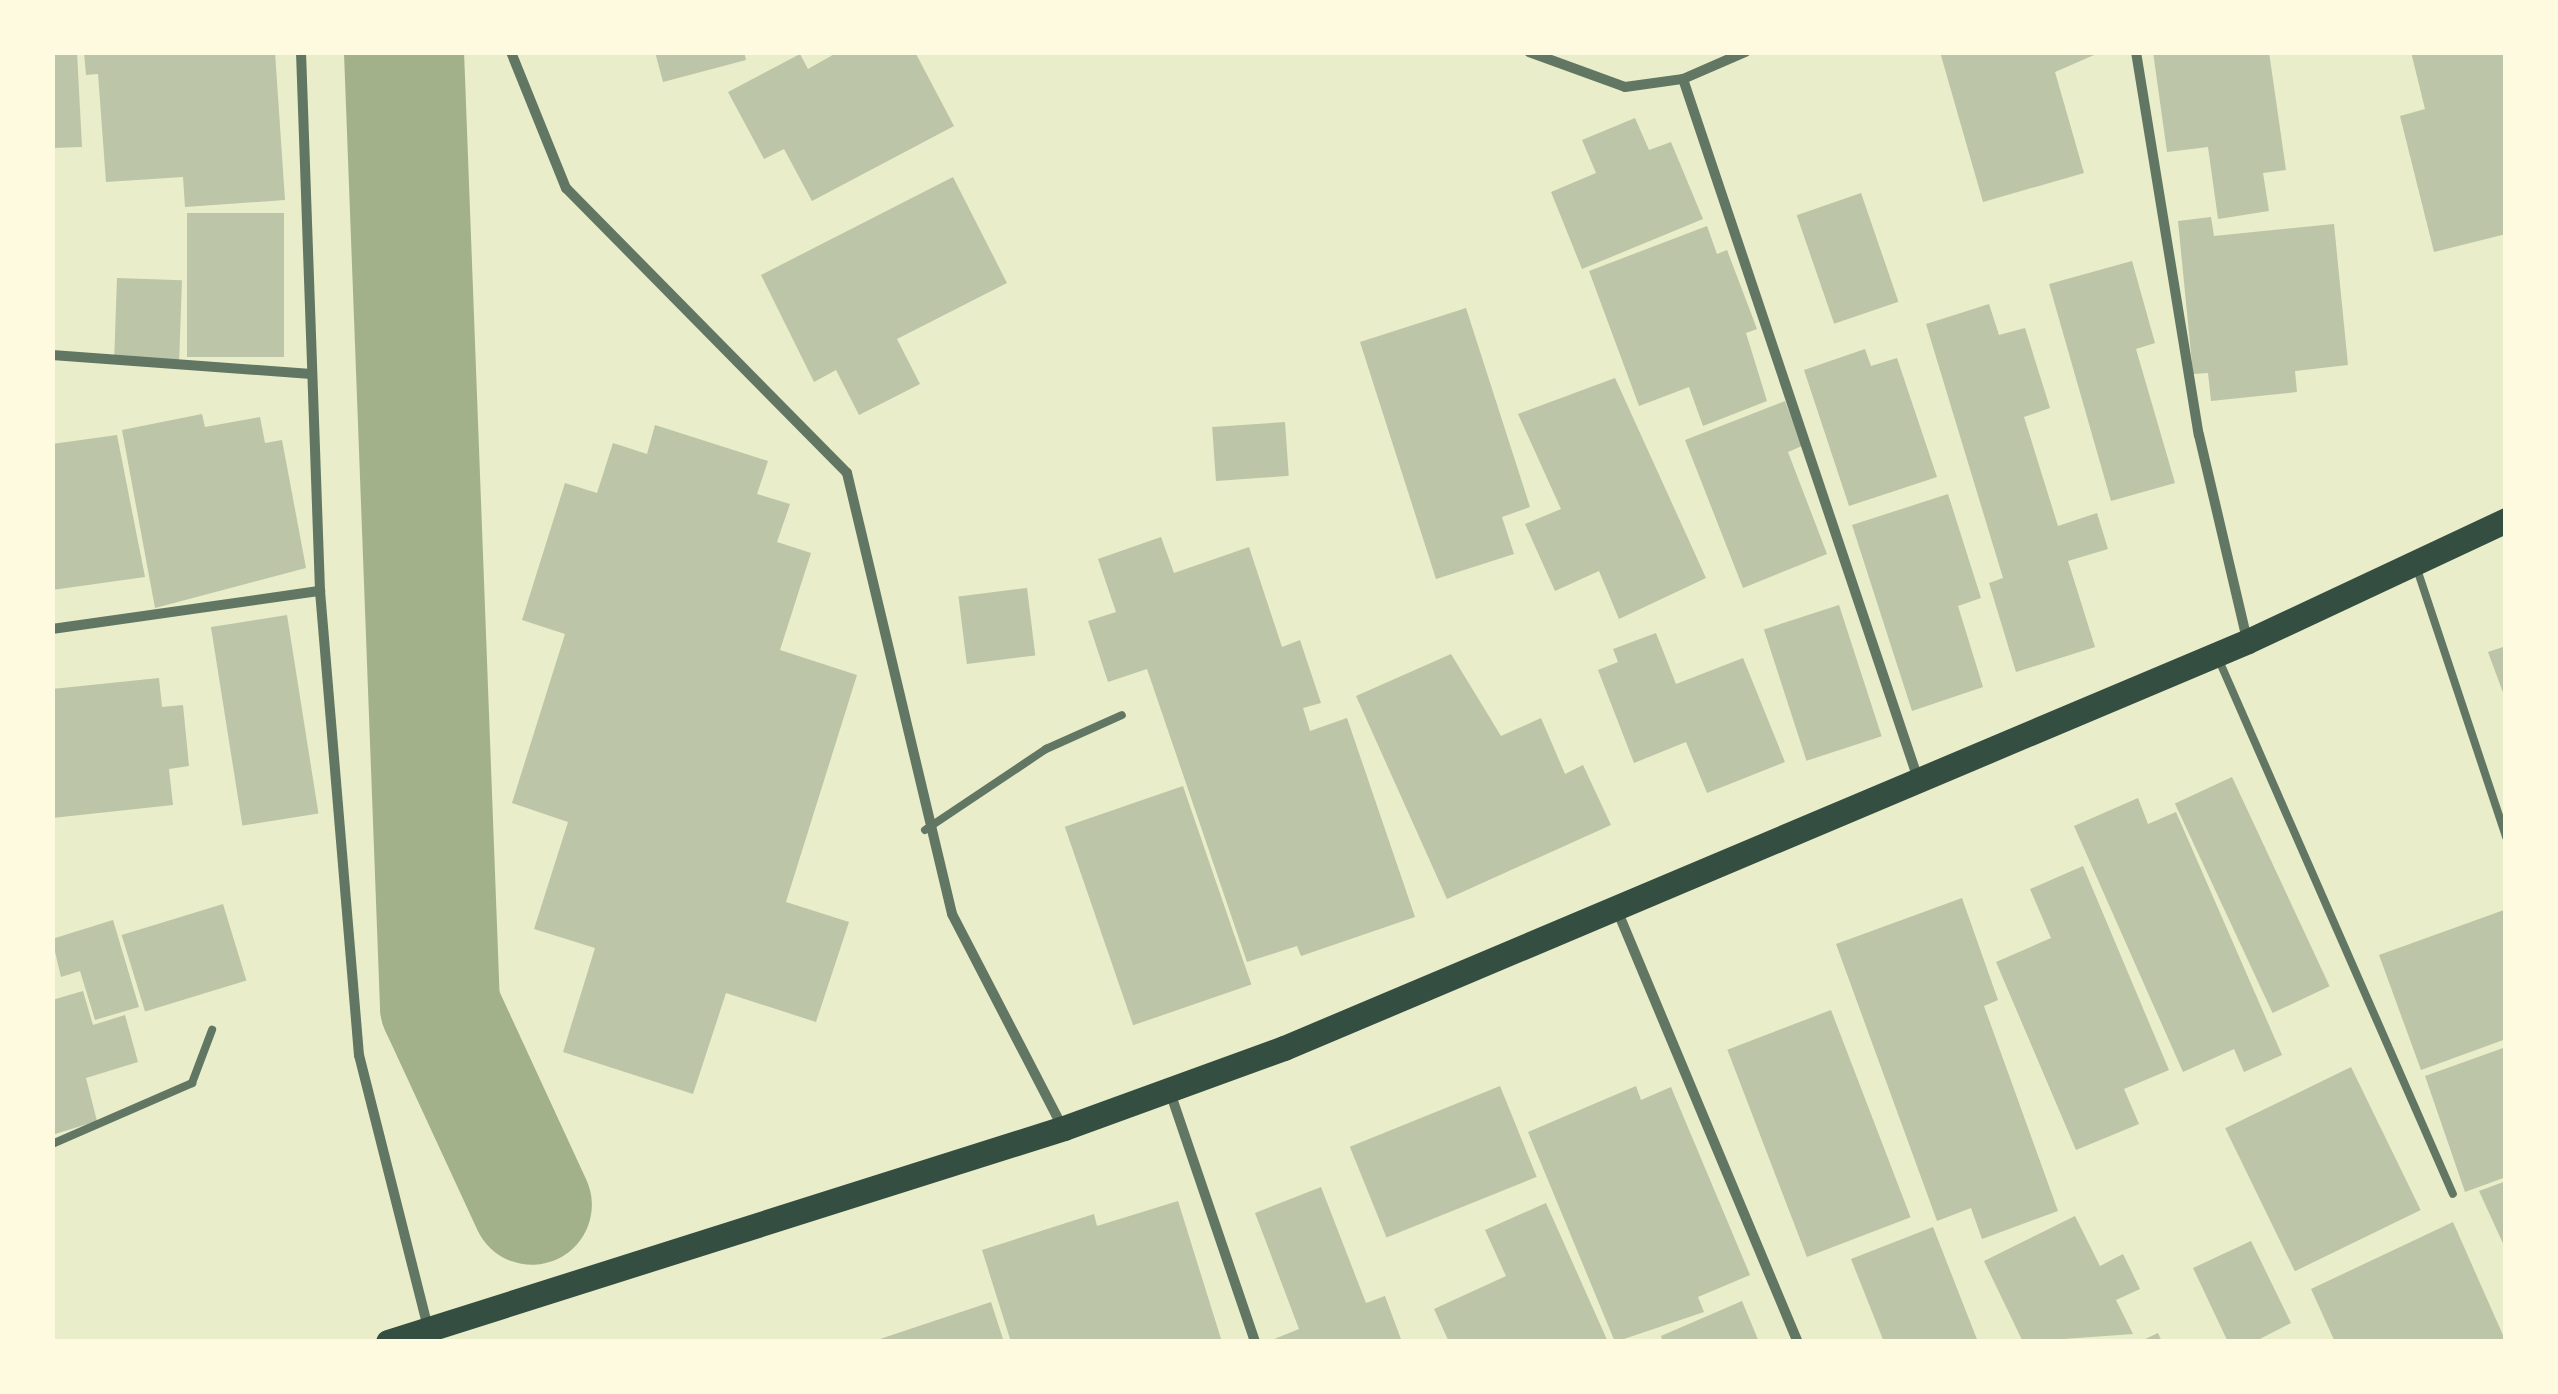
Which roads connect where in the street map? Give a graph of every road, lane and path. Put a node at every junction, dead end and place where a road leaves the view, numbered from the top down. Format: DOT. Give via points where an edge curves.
graph roads {
  1 [pos="300,52"];
  2 [pos="511,52"];
  3 [pos="1529,52"];
  4 [pos="1745,52"];
  5 [pos="2136,52"];
  6 [pos="1683,80"];
  7 [pos="52,356"];
  8 [pos="310,374"];
  9 [pos="2506,520"];
  10 [pos="2415,562"];
  11 [pos="320,591"];
  12 [pos="52,629"];
  13 [pos="2248,641"];
  14 [pos="2217,654"];
  15 [pos="1122,716"];
  16 [pos="1918,780"];
  17 [pos="925,830"];
  18 [pos="2506,837"];
  19 [pos="1616,909"];
  20 [pos="212,1030"];
  21 [pos="1170,1091"];
  22 [pos="1064,1128"];
  23 [pos="52,1144"];
  24 [pos="2452,1194"];
  25 [pos="428,1328"];
  26 [pos="388,1342"];
  27 [pos="1255,1342"];
  28 [pos="1798,1342"];
  1 -- 8 [label="street"];
  2 -- 17 [label="street" via="566,188 847,473"];
  3 -- 6 [label="street" via="1625,87"];
  4 -- 6 [label="street"];
  5 -- 13 [label="street" via="2199,435"];
  6 -- 16 [label="street"];
  7 -- 8 [label="street"];
  8 -- 11 [label="street"];
  9 -- 10 [label="main road"];
  10 -- 13 [label="main road"];
  10 -- 18 [label="lane"];
  11 -- 12 [label="street"];
  11 -- 25 [label="street" via="359,1056"];
  13 -- 14 [label="main road"];
  14 -- 16 [label="main road"];
  14 -- 24 [label="lane"];
  15 -- 17 [label="lane" via="1046,750"];
  16 -- 19 [label="main road"];
  17 -- 22 [label="street" via="952,914"];
  19 -- 21 [label="main road"];
  19 -- 28 [label="street"];
  20 -- 23 [label="lane" via="192,1083"];
  21 -- 22 [label="main road"];
  21 -- 27 [label="street"];
  22 -- 25 [label="main road"];
  25 -- 26 [label="main road"];
}
